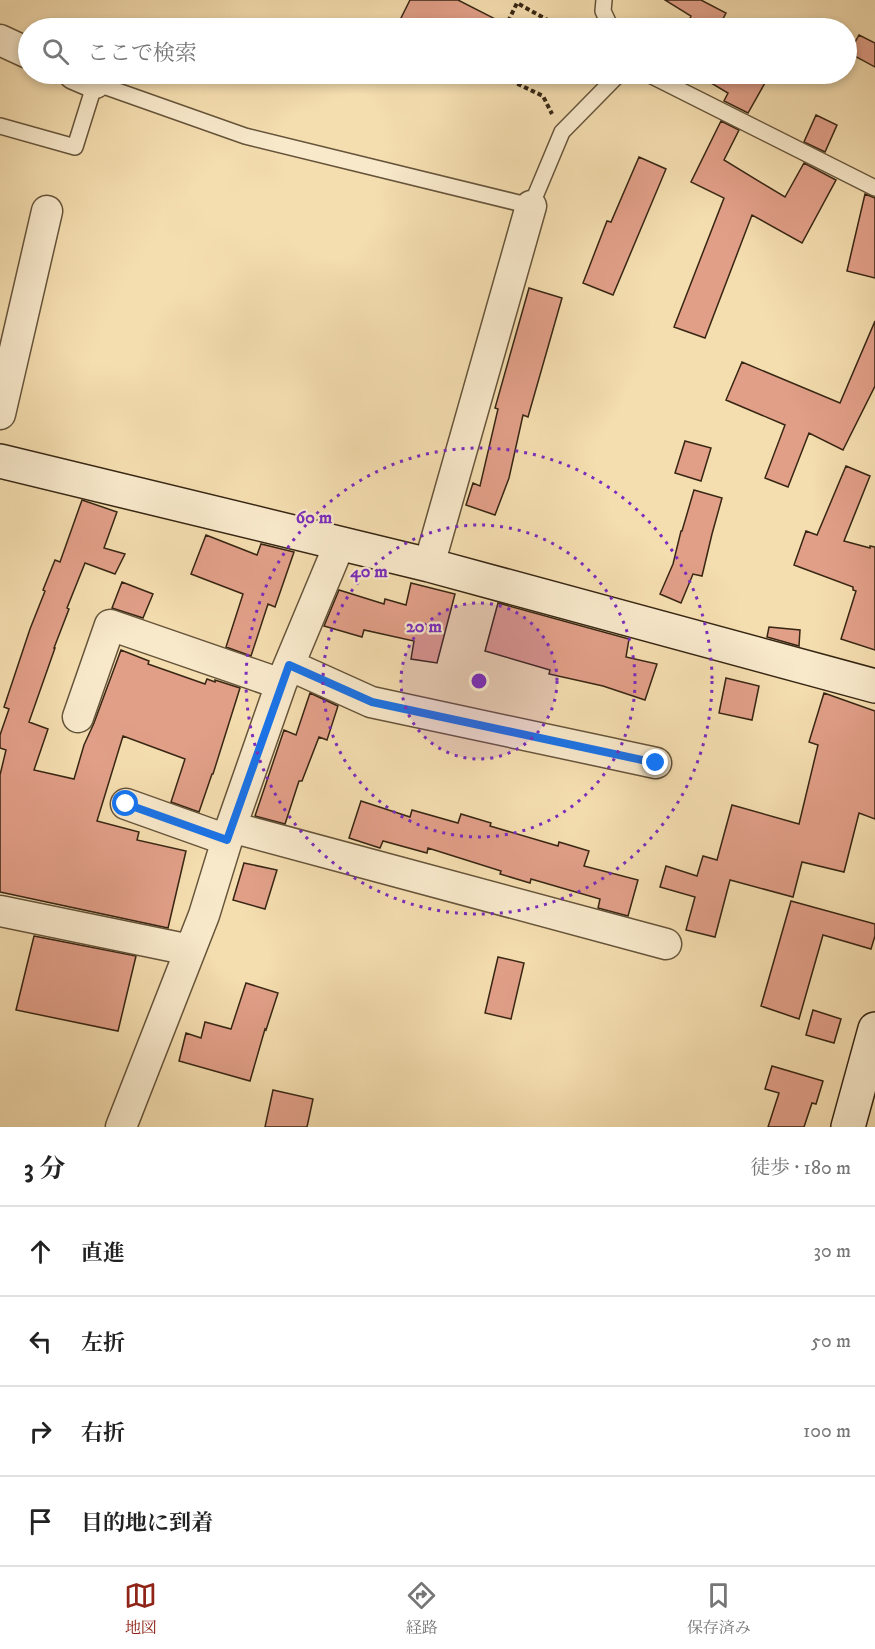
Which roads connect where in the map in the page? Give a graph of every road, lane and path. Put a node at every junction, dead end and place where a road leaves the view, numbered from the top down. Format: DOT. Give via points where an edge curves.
graph roads {
  1 [pos="604,0"];
  2 [pos="510,18"];
  3 [pos="544,18"];
  4 [pos="606,18"];
  5 [pos="0,40"];
  6 [pos="18,48"];
  7 [pos="84,84"];
  8 [pos="102,84"];
  9 [pos="518,84"];
  10 [pos="609,84"];
  11 [pos="668,84"];
  12 [pos="0,126"];
  13 [pos="562,132"];
  14 [pos="875,188"];
  15 [pos="531,206"];
  16 [pos="47,211"];
  17 [pos="0,414"];
  18 [pos="0,460"];
  19 [pos="340,543"];
  20 [pos="429,565"];
  21 [pos="285,675"];
  22 [pos="875,686"];
  23 [pos="78,717"];
  24 [pos="656,763"];
  25 [pos="126,804"];
  26 [pos="229,833"];
  27 [pos="0,911"];
  28 [pos="666,944"];
  29 [pos="190,950"];
  30 [pos="875,1029"];
  31 [pos="867,1086"];
  32 [pos="121,1127"];
  33 [pos="848,1127"];
  1 -- 4 [label="lane"];
  2 -- 3 [label="path" via="517,3"];
  5 -- 6 [label="street"];
  7 -- 12 [label="lane" via="75,147"];
  8 -- 15 [label="lane" via="245,136"];
  9 -- 13 [label="path" via="543,96"];
  10 -- 13 [label="lane"];
  11 -- 14 [label="lane"];
  13 -- 15 [label="lane"];
  15 -- 20 [label="street"];
  16 -- 17 [label="street"];
  18 -- 19 [label="street"];
  19 -- 20 [label="street"];
  19 -- 21 [label="street"];
  20 -- 22 [label="street"];
  21 -- 23 [label="street" via="110,625"];
  21 -- 24 [label="street" via="372,702"];
  21 -- 26 [label="street"];
  25 -- 26 [label="street"];
  26 -- 28 [label="street"];
  26 -- 29 [label="street"];
  27 -- 29 [label="street"];
  29 -- 32 [label="street"];
  30 -- 31 [label="street"];
  31 -- 33 [label="street"];
}
